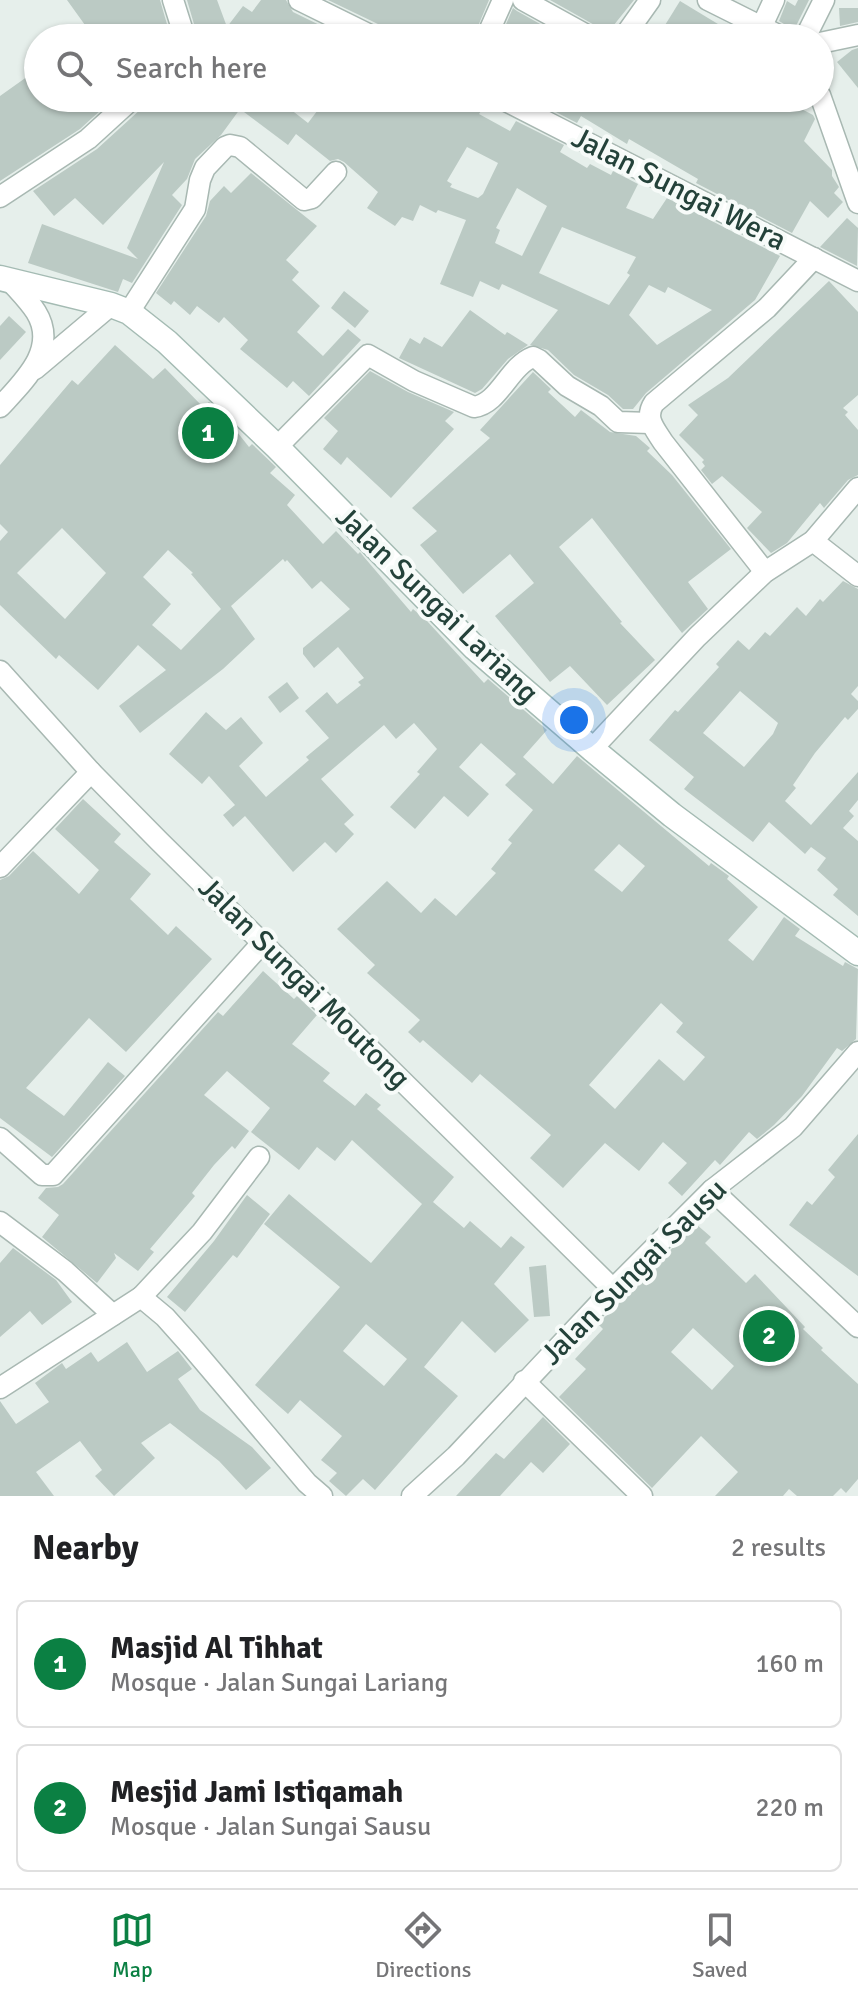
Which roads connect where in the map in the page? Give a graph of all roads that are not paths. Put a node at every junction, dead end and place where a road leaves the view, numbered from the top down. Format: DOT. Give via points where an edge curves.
graph roads {
  1 [pos="173,0"];
  2 [pos="299,0"];
  3 [pos="503,0"];
  4 [pos="523,0"];
  5 [pos="650,0"];
  6 [pos="708,0"];
  7 [pos="774,0"];
  8 [pos="824,0"];
  9 [pos="181,24"];
  10 [pos="348,24"];
  11 [pos="492,24"];
  12 [pos="567,24"];
  13 [pos="633,24"];
  14 [pos="753,24"];
  15 [pos="763,24"];
  16 [pos="812,24"];
  17 [pos="858,35"];
  18 [pos="834,40"];
  19 [pos="118,112"];
  20 [pos="527,112"];
  21 [pos="826,112"];
  22 [pos="336,172"];
  23 [pos="0,197"];
  24 [pos="858,203"];
  25 [pos="814,258"];
  26 [pos="6,280"];
  27 [pos="858,281"];
  28 [pos="120,309"];
  29 [pos="35,369"];
  30 [pos="0,407"];
  31 [pos="650,423"];
  32 [pos="277,447"];
  33 [pos="858,488"];
  34 [pos="813,541"];
  35 [pos="765,572"];
  36 [pos="858,576"];
  37 [pos="0,671"];
  38 [pos="592,749"];
  39 [pos="91,772"];
  40 [pos="0,867"];
  41 [pos="263,942"];
  42 [pos="858,953"];
  43 [pos="858,1052"];
  44 [pos="0,1138"];
  45 [pos="259,1157"];
  46 [pos="712,1190"];
  47 [pos="0,1222"];
  48 [pos="613,1289"];
  49 [pos="141,1297"];
  50 [pos="113,1315"];
  51 [pos="858,1327"];
  52 [pos="524,1381"];
  53 [pos="0,1388"];
  54 [pos="322,1496"];
  55 [pos="412,1496"];
  56 [pos="642,1496"];
  1 -- 9 [label="street"];
  2 -- 10 [label="street"];
  3 -- 11 [label="street"];
  4 -- 12 [label="street"];
  5 -- 13 [label="street"];
  6 -- 14 [label="street"];
  7 -- 15 [label="street"];
  8 -- 16 [label="street"];
  17 -- 18 [label="street"];
  19 -- 23 [label="street" via="88,139"];
  20 -- 25 [label="street, Jalan Sungai Wera"];
  21 -- 24 [label="street"];
  22 -- 28 [label="street" via="304,200 240,147 225,147 205,168 195,209"];
  25 -- 27 [label="street, Jalan Sungai Wera"];
  25 -- 31 [label="street" via="767,308 654,403"];
  26 -- 28 [label="street, Jalan Sungai Lariang"];
  26 -- 29 [label="street" via="37,313 42,329"];
  28 -- 29 [label="street"];
  28 -- 32 [label="street, Jalan Sungai Lariang" via="167,342"];
  29 -- 30 [label="street"];
  31 -- 32 [label="street" via="616,421 533,357 486,403 474,407 368,355"];
  31 -- 35 [label="street"];
  32 -- 38 [label="street, Jalan Sungai Lariang" via="475,648"];
  33 -- 34 [label="street"];
  34 -- 35 [label="street"];
  34 -- 36 [label="street"];
  35 -- 38 [label="street"];
  37 -- 39 [label="street, Jalan Sungai Moutong"];
  38 -- 42 [label="street, Jalan Sungai Lariang"];
  39 -- 40 [label="street"];
  39 -- 41 [label="street, Jalan Sungai Moutong"];
  41 -- 44 [label="street" via="53,1175 36,1171"];
  41 -- 48 [label="street, Jalan Sungai Moutong"];
  43 -- 46 [label="street, Jalan Sungai Sausu" via="793,1127"];
  45 -- 49 [label="street" via="202,1232"];
  46 -- 48 [label="street, Jalan Sungai Sausu"];
  46 -- 51 [label="street"];
  47 -- 50 [label="street"];
  48 -- 52 [label="street, Jalan Sungai Sausu"];
  49 -- 50 [label="street"];
  49 -- 54 [label="street" via="165,1317"];
  50 -- 53 [label="street"];
  52 -- 55 [label="street, Jalan Sungai Sausu"];
  52 -- 56 [label="street"];
}
